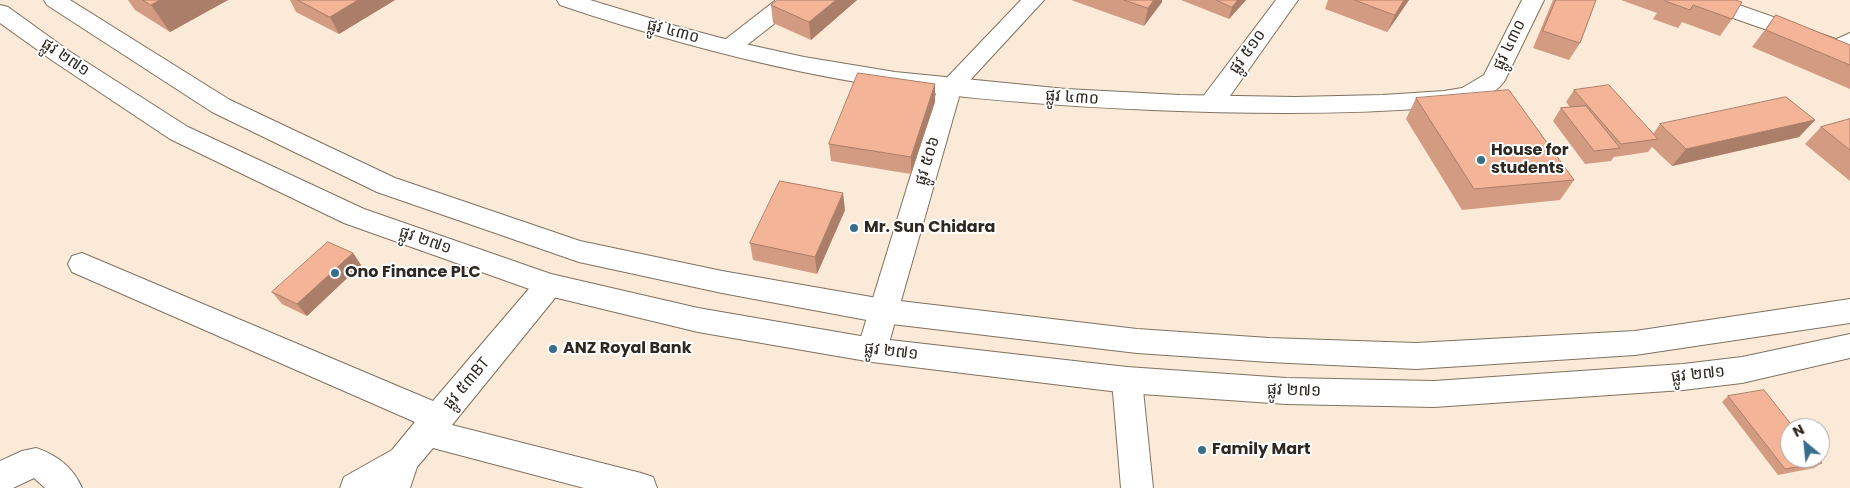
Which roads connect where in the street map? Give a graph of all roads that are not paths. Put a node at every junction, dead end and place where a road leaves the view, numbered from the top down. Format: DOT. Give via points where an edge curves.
graph roads {
  1 [pos="55,0"];
  2 [pos="568,0"];
  3 [pos="790,0"];
  4 [pos="1033,0"];
  5 [pos="1287,0"];
  6 [pos="1532,0"];
  7 [pos="1704,0"];
  8 [pos="0,12"];
  9 [pos="1846,46"];
  10 [pos="730,48"];
  11 [pos="950,87"];
  12 [pos="1211,104"];
  13 [pos="82,264"];
  14 [pos="549,285"];
  15 [pos="883,311"];
  16 [pos="1850,311"];
  17 [pos="1850,346"];
  18 [pos="872,350"];
  19 [pos="1127,380"];
  20 [pos="432,425"];
  21 [pos="399,474"];
  22 [pos="0,478"];
  23 [pos="66,488"];
  24 [pos="356,488"];
  25 [pos="641,488"];
  26 [pos="1137,488"];
  1 -- 15 [label="main road" via="221,106 386,185 579,251 722,282"];
  2 -- 10 [label="main road, ផ្លូវ ៤៣០"];
  3 -- 10 [label="main road"];
  4 -- 11 [label="main road, ផ្លូវ ៥០៦"];
  5 -- 12 [label="main road, ផ្លូវ ៥១០"];
  6 -- 12 [label="main road, ផ្លូវ ៤៣០" via="1493,80 1471,93 1455,98 1355,105"];
  7 -- 9 [label="main road"];
  8 -- 14 [label="main road, ផ្លូវ ២៧១" via="179,133 354,216"];
  10 -- 11 [label="main road, ផ្លូវ ៤៣០" via="836,71"];
  11 -- 12 [label="main road, ផ្លូវ ៤៣០" via="1080,99"];
  11 -- 15 [label="main road, ផ្លូវ ៥០៦"];
  13 -- 20 [label="main road"];
  14 -- 18 [label="main road, ផ្លូវ ២៧១" via="698,320"];
  14 -- 20 [label="main road, ផ្លូវ ៥៣BT"];
  15 -- 16 [label="main road" via="1137,342 1416,356 1635,343"];
  15 -- 18 [label="main road, ផ្លូវ ៥០៦"];
  17 -- 19 [label="main road, ផ្លូវ ២៧១" via="1742,370 1683,377 1434,394 1286,391"];
  18 -- 19 [label="main road, ផ្លូវ ២៧១"];
  19 -- 26 [label="main road"];
  20 -- 21 [label="main road, ផ្លូវ ៥៣BT"];
  20 -- 25 [label="main road"];
  21 -- 24 [label="main road, ផ្លូវ ៥៣BT"];
  22 -- 23 [label="main road" via="25,463 37,462 48,467"];
}
